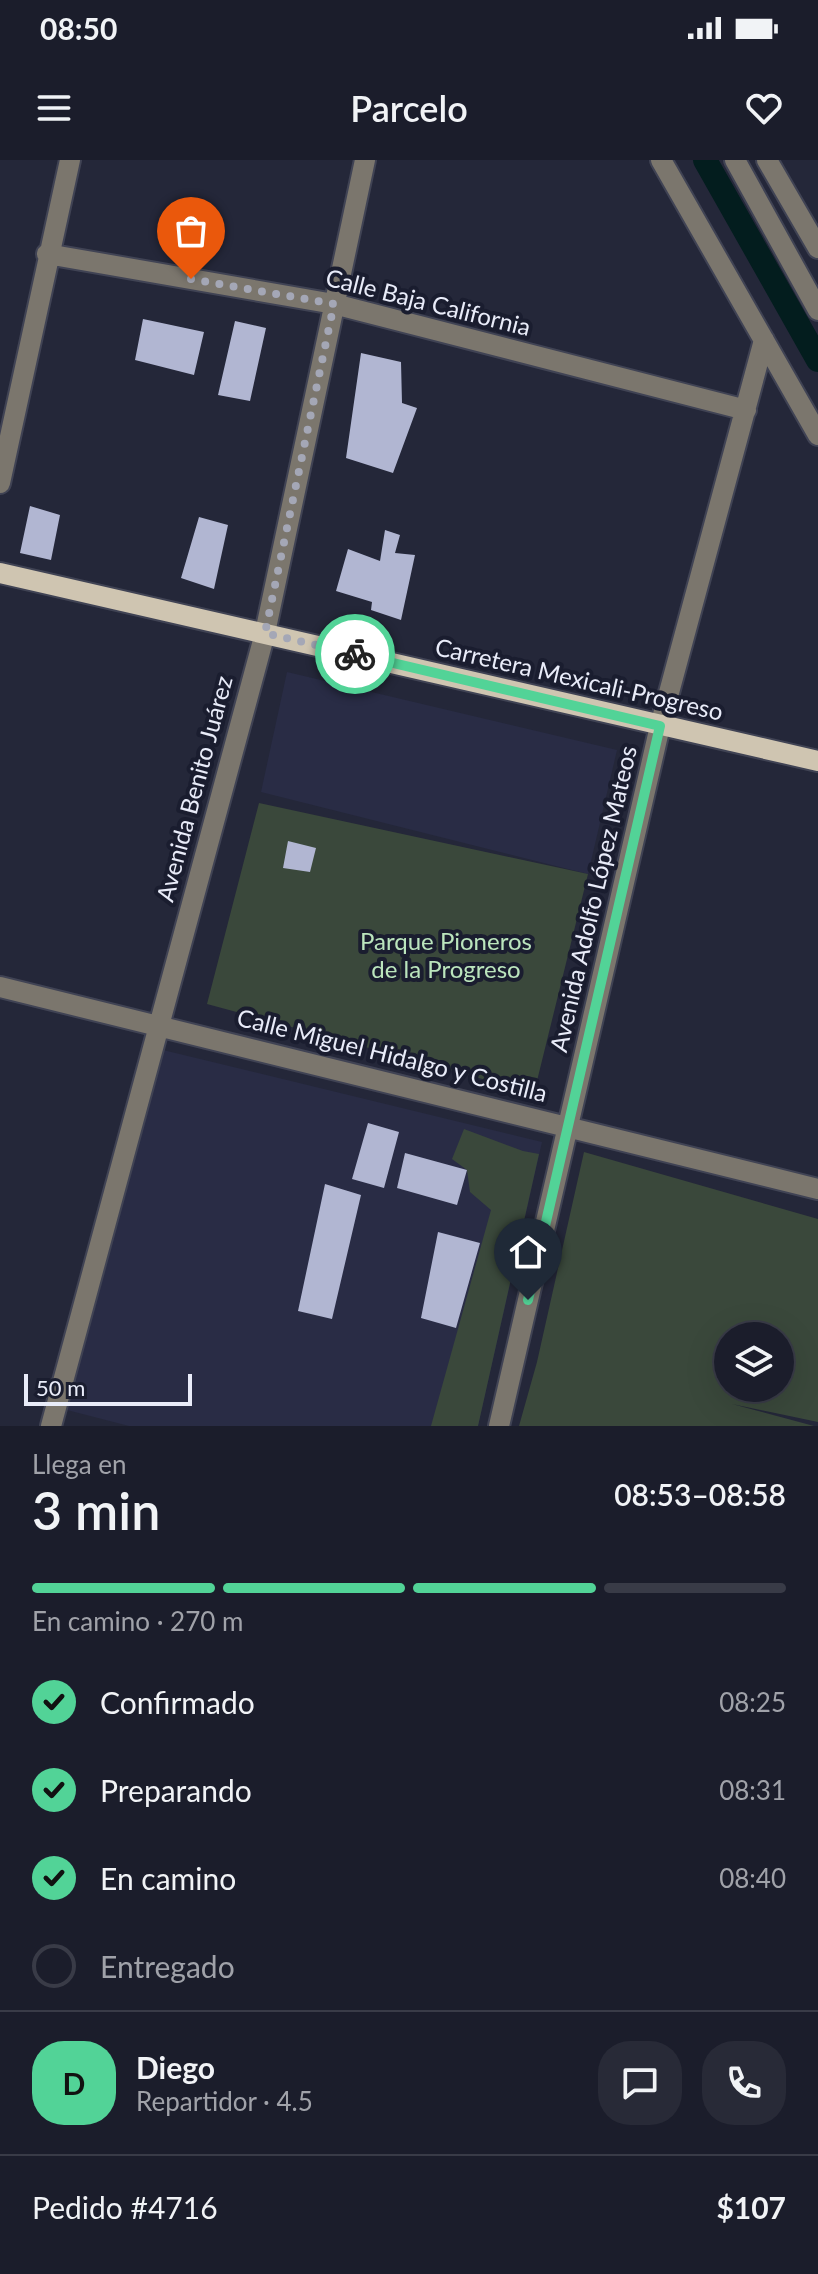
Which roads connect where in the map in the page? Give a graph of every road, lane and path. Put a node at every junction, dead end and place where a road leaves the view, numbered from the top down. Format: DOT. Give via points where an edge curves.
graph roads {
  1 [pos="70,160"];
  2 [pos="365,160"];
  3 [pos="661,160"];
  4 [pos="735,160"];
  5 [pos="759,160"];
  6 [pos="767,160"];
  7 [pos="748,182"];
  8 [pos="818,248"];
  9 [pos="47,254"];
  10 [pos="334,304"];
  11 [pos="818,310"];
  12 [pos="764,340"];
  13 [pos="746,410"];
  14 [pos="818,435"];
  15 [pos="0,483"];
  16 [pos="0,573"];
  17 [pos="265,633"];
  18 [pos="660,726"];
  19 [pos="818,761"];
  20 [pos="0,987"];
  21 [pos="157,1024"];
  22 [pos="568,1127"];
  23 [pos="818,1189"];
  24 [pos="51,1426"];
  25 [pos="499,1426"];
  1 -- 9 [label="street"];
  2 -- 10 [label="street, Avenida Benito Juárez"];
  3 -- 12 [label="street"];
  4 -- 7 [label="street"];
  5 -- 7 [label="street"];
  6 -- 8 [label="street"];
  7 -- 11 [label="street"];
  9 -- 10 [label="street, Calle Baja California"];
  9 -- 15 [label="street"];
  10 -- 13 [label="street, Calle Baja California"];
  10 -- 17 [label="street, Avenida Benito Juárez"];
  12 -- 13 [label="street, Avenida Adolfo López Mateos"];
  12 -- 14 [label="street"];
  13 -- 18 [label="street, Avenida Adolfo López Mateos"];
  16 -- 17 [label="main road, Carretera Mexicali-Progreso"];
  17 -- 18 [label="main road, Carretera Mexicali-Progreso"];
  17 -- 21 [label="street, Avenida Benito Juárez"];
  18 -- 19 [label="main road, Carretera Mexicali-Progreso"];
  18 -- 22 [label="street, Avenida Adolfo López Mateos"];
  20 -- 21 [label="street, Calle Miguel Hidalgo y Costilla"];
  21 -- 22 [label="street, Calle Miguel Hidalgo y Costilla"];
  21 -- 24 [label="street, Avenida Benito Juárez"];
  22 -- 23 [label="street, Calle Miguel Hidalgo y Costilla"];
  22 -- 25 [label="street, Avenida Adolfo López Mateos"];
}
